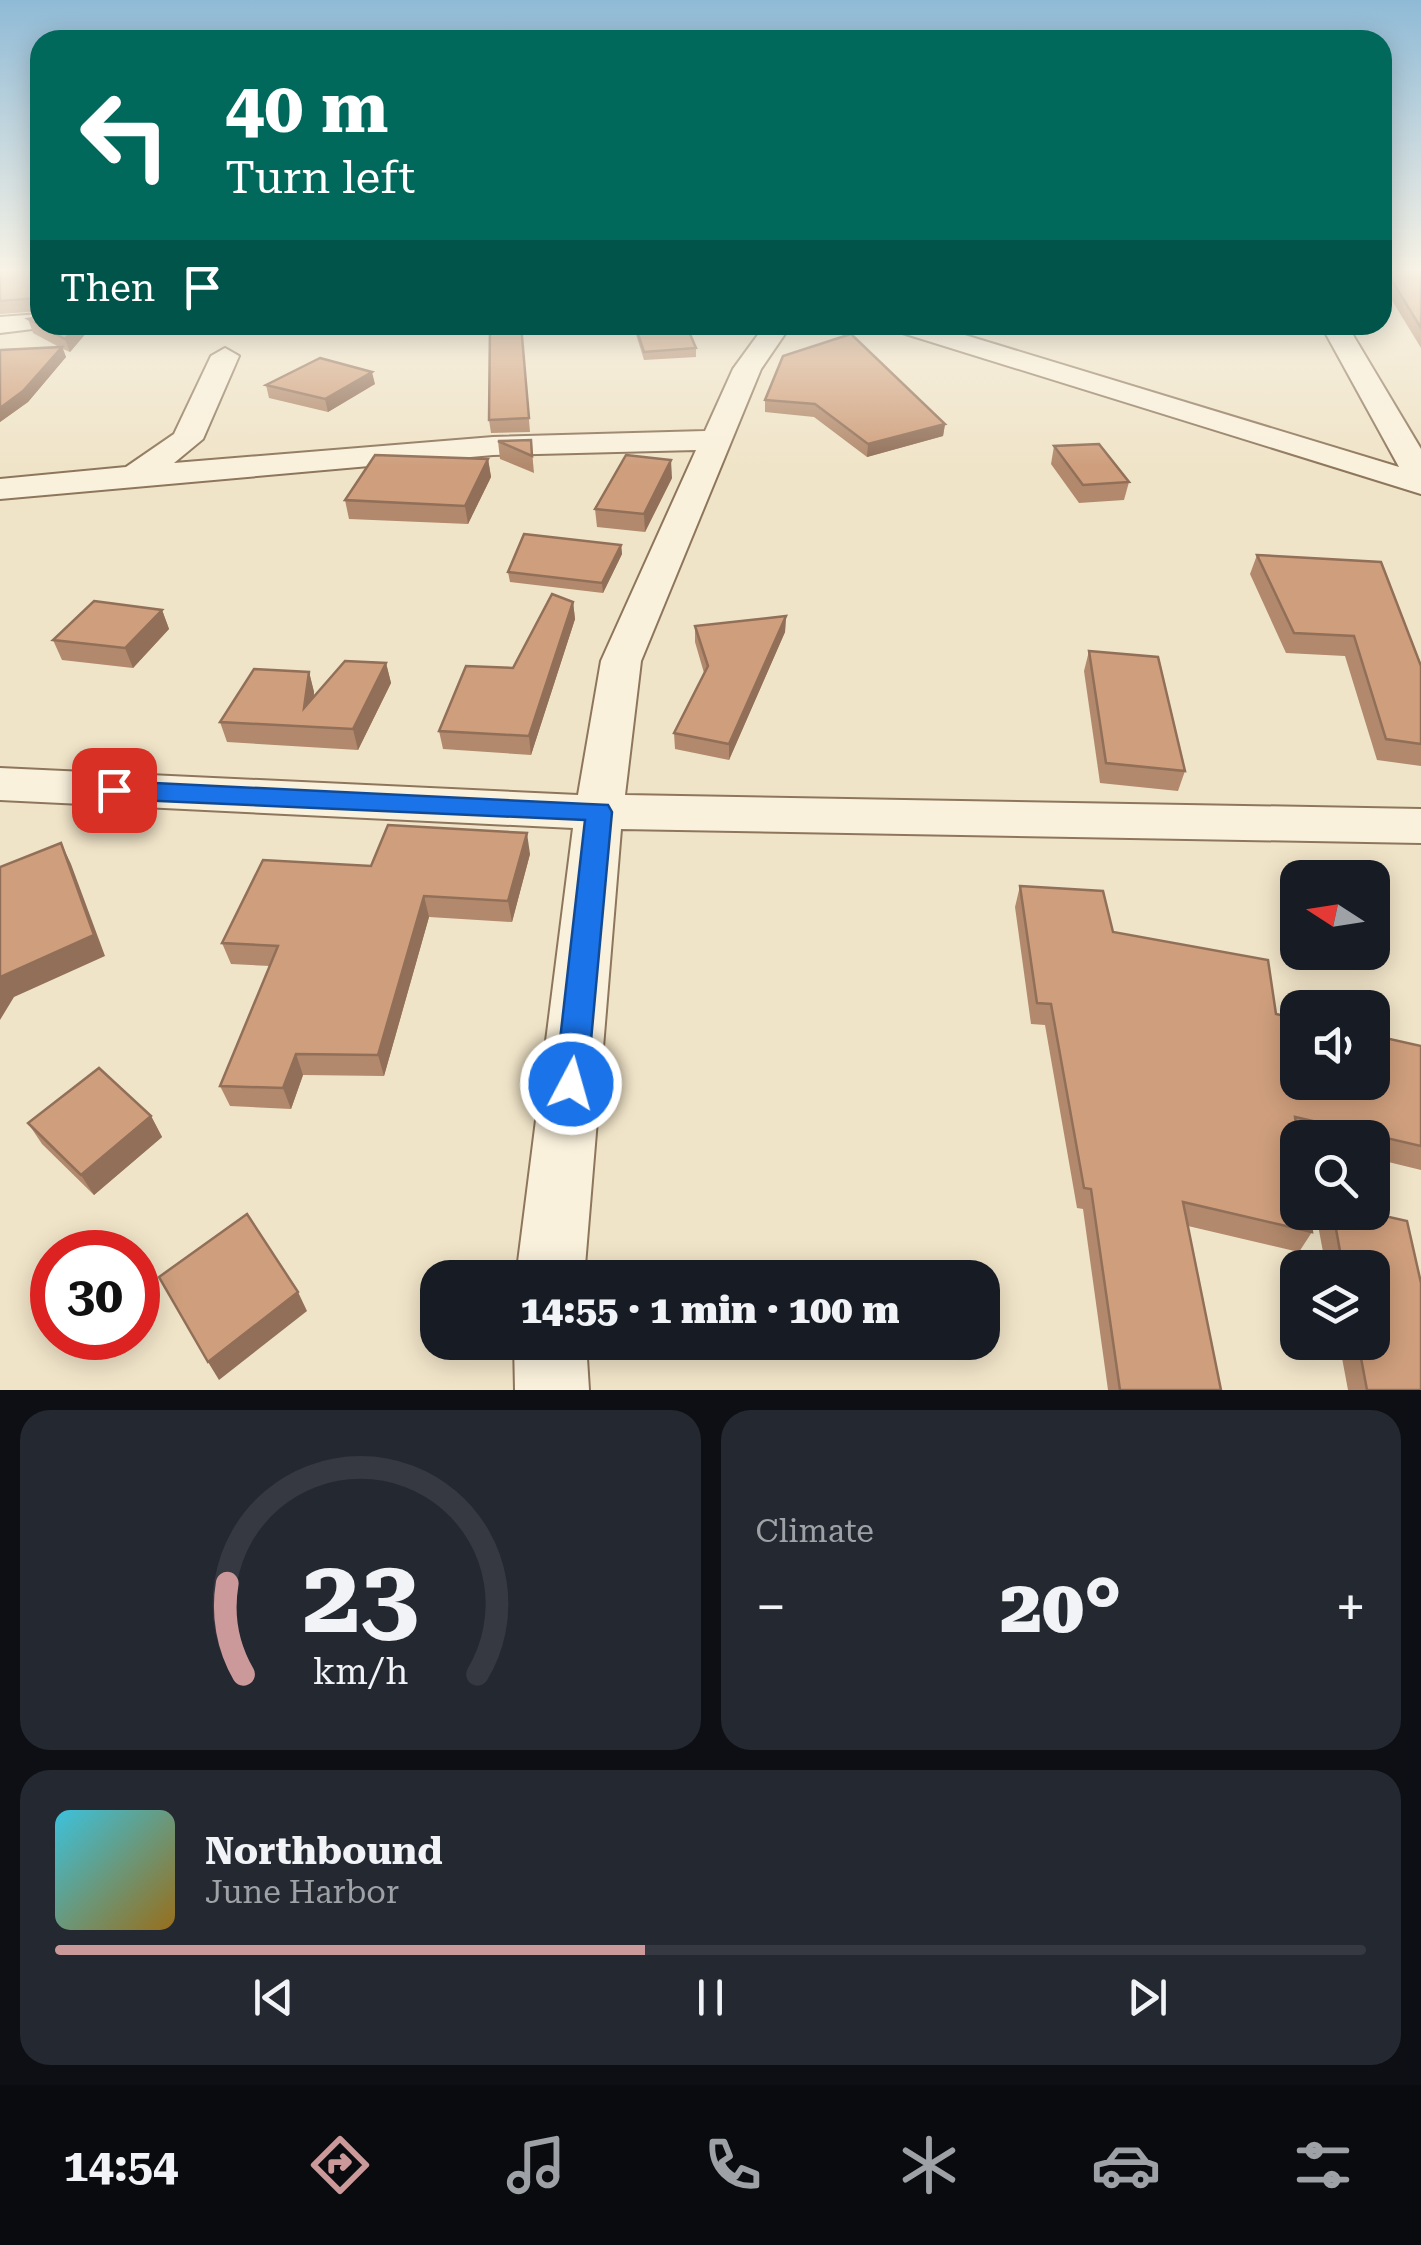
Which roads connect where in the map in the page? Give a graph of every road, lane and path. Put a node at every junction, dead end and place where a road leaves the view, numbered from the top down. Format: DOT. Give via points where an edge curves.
graph roads {
  1 [pos="770,336"];
  2 [pos="942,336"];
  3 [pos="1340,336"];
  4 [pos="225,356"];
  5 [pos="716,440"];
  6 [pos="135,476"];
  7 [pos="1421,481"];
  8 [pos="0,489"];
  9 [pos="0,784"];
  10 [pos="599,812"];
  11 [pos="1421,826"];
  12 [pos="552,1260"];
  13 [pos="551,1360"];
  14 [pos="552,1390"];
  1 -- 5 [label="street" via="747,369"];
  2 -- 7 [label="street"];
  3 -- 7 [label="street"];
  4 -- 6 [label="street" via="187,439"];
  5 -- 6 [label="street" via="492,446"];
  5 -- 10 [label="street" via="620,661"];
  6 -- 8 [label="street"];
  9 -- 10 [label="street"];
  10 -- 11 [label="street"];
  10 -- 12 [label="street"];
  13 -- 14 [label="street"];
}
